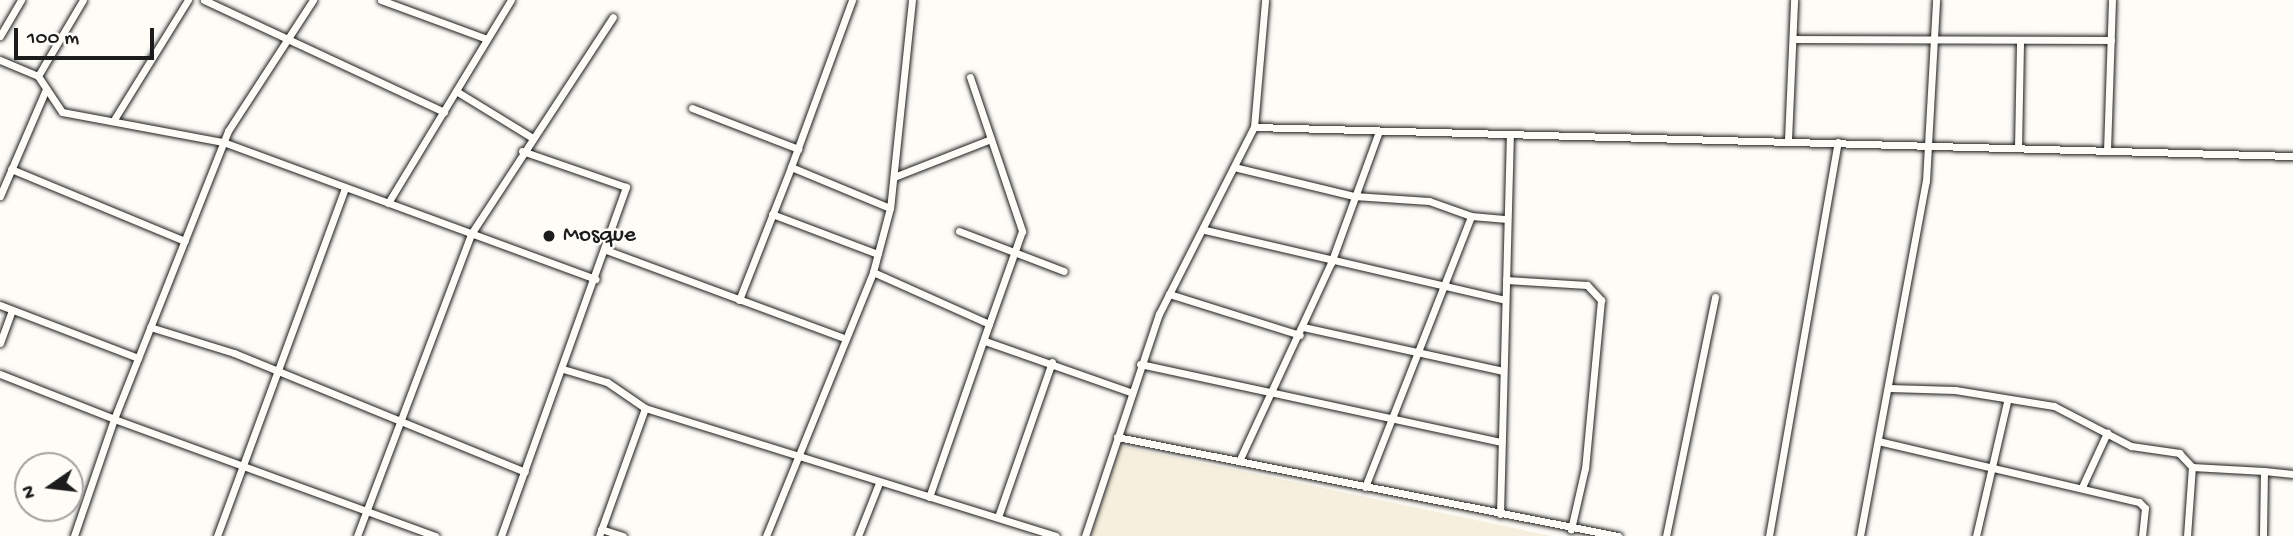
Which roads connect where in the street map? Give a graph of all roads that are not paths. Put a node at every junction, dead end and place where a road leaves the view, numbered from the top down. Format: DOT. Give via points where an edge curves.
graph roads {
  1 [pos="21,0"];
  2 [pos="83,0"];
  3 [pos="188,0"];
  4 [pos="204,0"];
  5 [pos="313,0"];
  6 [pos="381,0"];
  7 [pos="511,0"];
  8 [pos="852,0"];
  9 [pos="912,0"];
  10 [pos="1265,0"];
  11 [pos="1794,0"];
  12 [pos="1936,0"];
  13 [pos="2112,0"];
  14 [pos="613,17"];
  15 [pos="0,36"];
  16 [pos="1793,39"];
  17 [pos="1936,39"];
  18 [pos="487,40"];
  19 [pos="2111,40"];
  20 [pos="2020,41"];
  21 [pos="286,43"];
  22 [pos="0,60"];
  23 [pos="38,76"];
  24 [pos="970,77"];
  25 [pos="46,89"];
  26 [pos="456,91"];
  27 [pos="692,108"];
  28 [pos="444,112"];
  29 [pos="115,118"];
  30 [pos="1254,127"];
  31 [pos="1379,131"];
  32 [pos="1510,134"];
  33 [pos="531,137"];
  34 [pos="991,139"];
  35 [pos="1788,139"];
  36 [pos="223,142"];
  37 [pos="1838,142"];
  38 [pos="1930,145"];
  39 [pos="2018,148"];
  40 [pos="798,149"];
  41 [pos="522,151"];
  42 [pos="2107,151"];
  43 [pos="2293,156"];
  44 [pos="791,167"];
  45 [pos="1238,168"];
  46 [pos="11,169"];
  47 [pos="894,177"];
  48 [pos="345,188"];
  49 [pos="0,196"];
  50 [pos="1354,196"];
  51 [pos="388,203"];
  52 [pos="890,208"];
  53 [pos="772,214"];
  54 [pos="1471,216"];
  55 [pos="1507,219"];
  56 [pos="1205,230"];
  57 [pos="959,231"];
  58 [pos="471,234"];
  59 [pos="184,241"];
  60 [pos="606,250"];
  61 [pos="1016,253"];
  62 [pos="878,254"];
  63 [pos="1331,262"];
  64 [pos="1064,271"];
  65 [pos="873,272"];
  66 [pos="596,279"];
  67 [pos="1506,280"];
  68 [pos="1444,288"];
  69 [pos="1169,293"];
  70 [pos="1716,297"];
  71 [pos="739,300"];
  72 [pos="1505,300"];
  73 [pos="0,306"];
  74 [pos="12,310"];
  75 [pos="989,324"];
  76 [pos="150,327"];
  77 [pos="1302,331"];
  78 [pos="841,337"];
  79 [pos="985,341"];
  80 [pos="0,343"];
  81 [pos="1419,351"];
  82 [pos="138,358"];
  83 [pos="1052,362"];
  84 [pos="1140,364"];
  85 [pos="563,369"];
  86 [pos="1503,371"];
  87 [pos="279,372"];
  88 [pos="0,374"];
  89 [pos="1889,388"];
  90 [pos="1273,391"];
  91 [pos="1130,392"];
  92 [pos="2007,402"];
  93 [pos="645,408"];
  94 [pos="1392,418"];
  95 [pos="114,419"];
  96 [pos="400,421"];
  97 [pos="2107,433"];
  98 [pos="1117,437"];
  99 [pos="1878,441"];
  100 [pos="1502,442"];
  101 [pos="798,460"];
  102 [pos="1239,461"];
  103 [pos="245,465"];
  104 [pos="1994,467"];
  105 [pos="2192,467"];
  106 [pos="2264,471"];
  107 [pos="525,472"];
  108 [pos="2293,474"];
  109 [pos="879,483"];
  110 [pos="1365,487"];
  111 [pos="2082,487"];
  112 [pos="929,497"];
  113 [pos="367,509"];
  114 [pos="1500,514"];
  115 [pos="998,517"];
  116 [pos="1571,530"];
  117 [pos="600,532"];
  118 [pos="74,536"];
  119 [pos="217,536"];
  120 [pos="357,536"];
  121 [pos="435,536"];
  122 [pos="501,536"];
  123 [pos="622,536"];
  124 [pos="766,536"];
  125 [pos="858,536"];
  126 [pos="1056,536"];
  127 [pos="1085,536"];
  128 [pos="1618,536"];
  129 [pos="1666,536"];
  130 [pos="1769,536"];
  131 [pos="1860,536"];
  132 [pos="1978,536"];
  133 [pos="2141,536"];
  134 [pos="2187,536"];
  135 [pos="2263,536"];
  1 -- 15 [label="street"];
  2 -- 23 [label="street"];
  3 -- 29 [label="street"];
  4 -- 21 [label="street"];
  5 -- 21 [label="street"];
  6 -- 18 [label="street"];
  7 -- 18 [label="street"];
  8 -- 40 [label="street"];
  9 -- 47 [label="street"];
  10 -- 30 [label="street"];
  11 -- 16 [label="street"];
  12 -- 17 [label="street"];
  13 -- 19 [label="street"];
  14 -- 33 [label="street"];
  16 -- 17 [label="street"];
  16 -- 35 [label="street"];
  17 -- 20 [label="street"];
  17 -- 38 [label="street"];
  18 -- 26 [label="street"];
  19 -- 20 [label="street"];
  19 -- 42 [label="street"];
  20 -- 39 [label="street"];
  21 -- 28 [label="street"];
  21 -- 36 [label="street"];
  22 -- 23 [label="street"];
  23 -- 25 [label="street"];
  24 -- 34 [label="street"];
  25 -- 29 [label="street" via="62,112"];
  25 -- 46 [label="street"];
  26 -- 28 [label="street"];
  26 -- 33 [label="street"];
  27 -- 40 [label="street"];
  28 -- 51 [label="street"];
  29 -- 36 [label="street"];
  30 -- 31 [label="street"];
  30 -- 45 [label="street"];
  31 -- 32 [label="street"];
  31 -- 50 [label="street"];
  32 -- 35 [label="street"];
  32 -- 55 [label="street"];
  33 -- 41 [label="street"];
  34 -- 47 [label="street"];
  34 -- 61 [label="street" via="1022,231"];
  35 -- 37 [label="street"];
  36 -- 48 [label="street"];
  36 -- 59 [label="street"];
  37 -- 38 [label="street"];
  37 -- 130 [label="street"];
  38 -- 39 [label="street"];
  38 -- 89 [label="street"];
  39 -- 42 [label="street"];
  40 -- 44 [label="street"];
  41 -- 58 [label="street"];
  41 -- 60 [label="street" via="626,187"];
  42 -- 43 [label="street"];
  44 -- 52 [label="street"];
  44 -- 53 [label="street"];
  45 -- 50 [label="street"];
  45 -- 56 [label="street"];
  46 -- 49 [label="street"];
  46 -- 59 [label="street"];
  47 -- 52 [label="street"];
  48 -- 51 [label="street"];
  48 -- 87 [label="street"];
  50 -- 54 [label="street" via="1436,202"];
  50 -- 63 [label="street"];
  51 -- 58 [label="street"];
  52 -- 62 [label="street"];
  53 -- 62 [label="street"];
  53 -- 71 [label="street"];
  54 -- 55 [label="street"];
  54 -- 68 [label="street"];
  55 -- 67 [label="street"];
  56 -- 63 [label="street"];
  56 -- 69 [label="street"];
  57 -- 61 [label="street"];
  58 -- 66 [label="street"];
  58 -- 96 [label="street"];
  59 -- 76 [label="street"];
  60 -- 66 [label="street"];
  60 -- 71 [label="street"];
  61 -- 64 [label="street"];
  61 -- 75 [label="street"];
  62 -- 65 [label="street"];
  63 -- 68 [label="street"];
  63 -- 77 [label="street"];
  65 -- 75 [label="street"];
  65 -- 78 [label="street"];
  66 -- 85 [label="street"];
  67 -- 72 [label="street"];
  67 -- 116 [label="street" via="1587,285 1601,300 1588,443"];
  68 -- 72 [label="street"];
  68 -- 81 [label="street"];
  69 -- 77 [label="street"];
  69 -- 84 [label="street"];
  70 -- 129 [label="street"];
  71 -- 78 [label="street"];
  72 -- 86 [label="street"];
  73 -- 74 [label="street"];
  74 -- 80 [label="street"];
  74 -- 82 [label="street"];
  75 -- 79 [label="street"];
  76 -- 82 [label="street"];
  76 -- 87 [label="street"];
  77 -- 81 [label="street"];
  77 -- 90 [label="street"];
  78 -- 101 [label="street"];
  79 -- 83 [label="street"];
  79 -- 112 [label="street"];
  81 -- 86 [label="street"];
  81 -- 94 [label="street"];
  82 -- 95 [label="street"];
  83 -- 91 [label="street"];
  83 -- 115 [label="street"];
  84 -- 90 [label="street"];
  84 -- 91 [label="street"];
  85 -- 93 [label="street" via="607,382"];
  85 -- 107 [label="street"];
  86 -- 100 [label="street"];
  87 -- 96 [label="street"];
  87 -- 103 [label="street"];
  88 -- 95 [label="street"];
  89 -- 92 [label="street" via="1955,390"];
  89 -- 99 [label="street"];
  90 -- 94 [label="street"];
  90 -- 102 [label="street"];
  91 -- 98 [label="street"];
  92 -- 97 [label="street" via="2061,408"];
  92 -- 104 [label="street"];
  93 -- 101 [label="street" via="759,441"];
  93 -- 117 [label="street"];
  94 -- 100 [label="street"];
  94 -- 110 [label="street"];
  95 -- 103 [label="street"];
  95 -- 118 [label="street"];
  96 -- 107 [label="street"];
  96 -- 113 [label="street"];
  97 -- 105 [label="street" via="2136,448 2179,453"];
  97 -- 111 [label="street"];
  98 -- 102 [label="street"];
  98 -- 127 [label="street"];
  99 -- 104 [label="street"];
  99 -- 131 [label="street"];
  100 -- 114 [label="street"];
  101 -- 109 [label="street"];
  101 -- 124 [label="street"];
  102 -- 110 [label="street"];
  103 -- 113 [label="street"];
  103 -- 119 [label="street"];
  104 -- 111 [label="street"];
  104 -- 132 [label="street"];
  105 -- 106 [label="street"];
  105 -- 134 [label="street"];
  106 -- 108 [label="street"];
  106 -- 135 [label="street"];
  107 -- 122 [label="street"];
  109 -- 112 [label="street"];
  109 -- 125 [label="street"];
  110 -- 114 [label="street"];
  111 -- 133 [label="street" via="2143,503"];
  112 -- 115 [label="street"];
  113 -- 120 [label="street"];
  113 -- 121 [label="street"];
  114 -- 116 [label="street"];
  115 -- 126 [label="street"];
  116 -- 128 [label="street"];
  117 -- 123 [label="street"];
}
